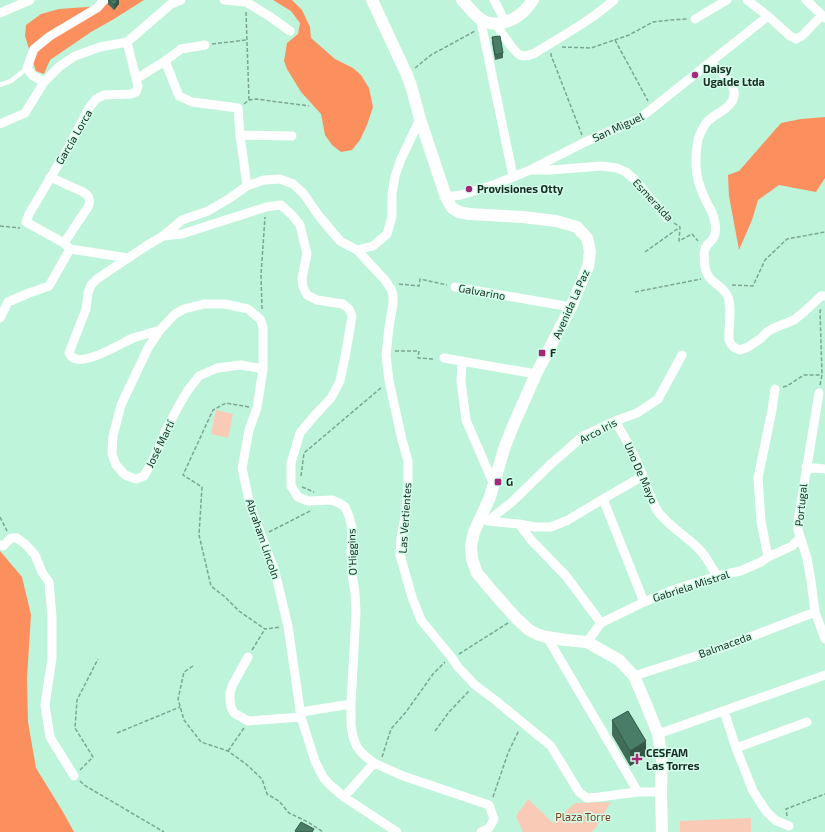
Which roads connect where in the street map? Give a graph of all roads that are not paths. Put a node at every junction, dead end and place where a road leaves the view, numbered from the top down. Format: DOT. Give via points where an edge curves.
graph roads {
  1 [pos="30,0"];
  2 [pos="104,0"];
  3 [pos="181,0"];
  4 [pos="224,0"];
  5 [pos="372,0"];
  6 [pos="462,0"];
  7 [pos="494,0"];
  8 [pos="533,0"];
  9 [pos="614,0"];
  10 [pos="727,0"];
  11 [pos="748,0"];
  12 [pos="806,0"];
  13 [pos="0,13"];
  14 [pos="768,16"];
  15 [pos="824,16"];
  16 [pos="695,19"];
  17 [pos="481,23"];
  18 [pos="501,23"];
  19 [pos="290,31"];
  20 [pos="127,42"];
  21 [pos="205,45"];
  22 [pos="165,61"];
  23 [pos="710,62"];
  24 [pos="27,68"];
  25 [pos="136,80"];
  26 [pos="44,82"];
  27 [pos="0,85"];
  28 [pos="420,119"];
  29 [pos="0,124"];
  30 [pos="240,135"];
  31 [pos="292,136"];
  32 [pos="530,170"];
  33 [pos="513,176"];
  34 [pos="50,177"];
  35 [pos="247,186"];
  36 [pos="446,197"];
  37 [pos="667,218"];
  38 [pos="163,236"];
  39 [pos="67,246"];
  40 [pos="357,250"];
  41 [pos="128,258"];
  42 [pos="455,287"];
  43 [pos="825,296"];
  44 [pos="571,307"];
  45 [pos="0,318"];
  46 [pos="160,330"];
  47 [pos="682,355"];
  48 [pos="444,358"];
  49 [pos="462,361"];
  50 [pos="263,369"];
  51 [pos="536,374"];
  52 [pos="775,389"];
  53 [pos="819,393"];
  54 [pos="616,421"];
  55 [pos="806,467"];
  56 [pos="825,469"];
  57 [pos="643,476"];
  58 [pos="494,485"];
  59 [pos="603,499"];
  60 [pos="483,521"];
  61 [pos="519,524"];
  62 [pos="800,538"];
  63 [pos="0,546"];
  64 [pos="768,558"];
  65 [pos="717,576"];
  66 [pos="644,602"];
  67 [pos="815,612"];
  68 [pos="601,623"];
  69 [pos="547,637"];
  70 [pos="825,639"];
  71 [pos="587,642"];
  72 [pos="248,657"];
  73 [pos="825,674"];
  74 [pos="634,676"];
  75 [pos="351,704"];
  76 [pos="724,711"];
  77 [pos="301,715"];
  78 [pos="807,722"];
  79 [pos="658,734"];
  80 [pos="736,748"];
  81 [pos="377,764"];
  82 [pos="74,776"];
  83 [pos="638,792"];
  84 [pos="661,792"];
  85 [pos="344,797"];
  86 [pos="789,826"];
  87 [pos="397,832"];
  88 [pos="481,832"];
  89 [pos="662,832"];
  1 -- 13 [label="street"];
  2 -- 24 [label="street" via="97,8 50,36 34,49"];
  3 -- 20 [label="street" via="171,4"];
  4 -- 19 [label="street" via="246,2"];
  5 -- 28 [label="street, Avenida La Paz" via="407,75"];
  6 -- 17 [label="street"];
  7 -- 18 [label="street"];
  8 -- 18 [label="street" via="518,16"];
  9 -- 18 [label="street" via="550,46 530,55 520,55 516,52"];
  10 -- 16 [label="street"];
  11 -- 14 [label="street"];
  12 -- 15 [label="street"];
  14 -- 15 [label="street" via="796,39"];
  14 -- 23 [label="street, San Miguel"];
  17 -- 18 [label="street"];
  17 -- 33 [label="street"];
  20 -- 25 [label="street"];
  20 -- 26 [label="street" via="100,47 75,56"];
  21 -- 22 [label="street" via="181,49"];
  22 -- 25 [label="street"];
  22 -- 30 [label="street" via="179,96 192,102 238,108"];
  23 -- 32 [label="street, San Miguel" via="639,119 585,142"];
  23 -- 43 [label="street" via="730,81 734,94 733,100 711,117 702,129 698,144 696,177 715,220 714,237 705,249 705,268 708,277 728,295 730,344 740,350 748,347 767,332 794,320 821,296"];
  24 -- 26 [label="street" via="32,75"];
  24 -- 27 [label="lane" via="11,81"];
  25 -- 34 [label="street, García Lorca" via="136,92 104,95 96,100"];
  26 -- 29 [label="street" via="25,113"];
  28 -- 36 [label="street, Avenida La Paz"];
  28 -- 40 [label="street" via="395,176 392,218 387,234 373,246"];
  30 -- 31 [label="street"];
  30 -- 35 [label="street"];
  32 -- 33 [label="street, San Miguel"];
  32 -- 37 [label="street, Esmeralda" via="602,166 617,168 634,179"];
  33 -- 36 [label="street, San Miguel" via="475,191"];
  34 -- 39 [label="street, García Lorca" via="26,222"];
  34 -- 39 [label="street" via="87,194 90,202"];
  35 -- 38 [label="street, Las Vertientes" via="208,210 182,220"];
  35 -- 40 [label="street, Las Vertientes" via="264,180 280,180 293,184 340,241"];
  36 -- 44 [label="street, Avenida La Paz" via="452,208 459,212 556,221 577,227 587,238 590,251 588,267"];
  38 -- 41 [label="street"];
  38 -- 75 [label="street, O'Higgins" via="182,234 266,207 281,205 300,225 307,254 302,278 307,295 317,300 342,304 349,309 352,316 340,381 331,398 300,433 291,463 291,486 298,497 308,501 332,500 339,503 345,507 352,528 351,554 356,612"];
  39 -- 41 [label="street"];
  39 -- 45 [label="street" via="49,286 8,302"];
  40 -- 83 [label="street, Las Vertientes" via="385,280 393,295 386,355 389,381 408,461 406,510 400,555 421,620 458,668 475,685 551,746 582,795 588,798"];
  41 -- 46 [label="street" via="91,285 86,308 69,353 75,359 94,357 133,338"];
  42 -- 44 [label="street, Galvarino"];
  44 -- 51 [label="street, Avenida La Paz"];
  46 -- 50 [label="street, Abraham Lincoln" via="175,314 204,304 225,304 248,309 260,319 263,327"];
  46 -- 50 [label="street, José Martí" via="148,348 121,405 113,436 112,454 116,465 125,476 136,479 144,476 178,407 199,376 217,368 241,365"];
  47 -- 54 [label="street, Arco Iris" via="658,399 637,414"];
  48 -- 49 [label="street"];
  49 -- 51 [label="street"];
  49 -- 58 [label="street" via="461,381 466,420"];
  50 -- 77 [label="street, Abraham Lincoln" via="257,408 249,430 242,468 250,505 275,572 288,626"];
  51 -- 58 [label="street, Avenida La Paz" via="504,449"];
  52 -- 64 [label="street" via="758,478 761,521"];
  53 -- 55 [label="street, Portugal"];
  54 -- 57 [label="street, Uno De Mayo"];
  54 -- 60 [label="street, Arco Iris" via="583,436 512,502"];
  55 -- 56 [label="street"];
  55 -- 62 [label="street, Portugal" via="798,521"];
  57 -- 59 [label="street"];
  57 -- 65 [label="street, Uno De Mayo" via="659,512 698,548"];
  58 -- 60 [label="street, Avenida La Paz"];
  59 -- 61 [label="street" via="552,527"];
  59 -- 66 [label="street"];
  60 -- 61 [label="street"];
  60 -- 69 [label="street, Avenida La Paz" via="474,532 471,546 477,572 516,618 529,630"];
  61 -- 68 [label="street" via="566,576"];
  62 -- 64 [label="street, Gabriela Mistral" via="792,546"];
  62 -- 67 [label="street, Portugal" via="807,558"];
  63 -- 82 [label="street" via="11,538 17,538 35,555 48,582 52,617 52,658 45,705 50,737"];
  64 -- 65 [label="street, Gabriela Mistral" via="740,571"];
  65 -- 66 [label="street, Gabriela Mistral"];
  66 -- 68 [label="street, Gabriela Mistral"];
  67 -- 70 [label="street, Portugal"];
  67 -- 74 [label="street, Balmaceda" via="724,647"];
  68 -- 71 [label="street, Gabriela Mistral"];
  69 -- 71 [label="street, Avenida La Paz"];
  69 -- 83 [label="street"];
  71 -- 74 [label="street" via="619,660"];
  72 -- 77 [label="street" via="230,693 234,713 248,721"];
  73 -- 76 [label="street"];
  74 -- 79 [label="street"];
  75 -- 77 [label="street"];
  75 -- 81 [label="street, O'Higgins" via="351,731 357,747"];
  76 -- 79 [label="street"];
  76 -- 80 [label="street"];
  77 -- 85 [label="street, Abraham Lincoln" via="318,768 329,784"];
  78 -- 80 [label="street"];
  79 -- 84 [label="street" via="662,758"];
  80 -- 86 [label="street" via="753,792 775,820"];
  81 -- 85 [label="street"];
  81 -- 88 [label="street, O'Higgins" via="403,776 489,805 494,818 489,828"];
  83 -- 84 [label="street, Las Vertientes"];
  84 -- 89 [label="street"];
  85 -- 87 [label="street, Abraham Lincoln"];
}
